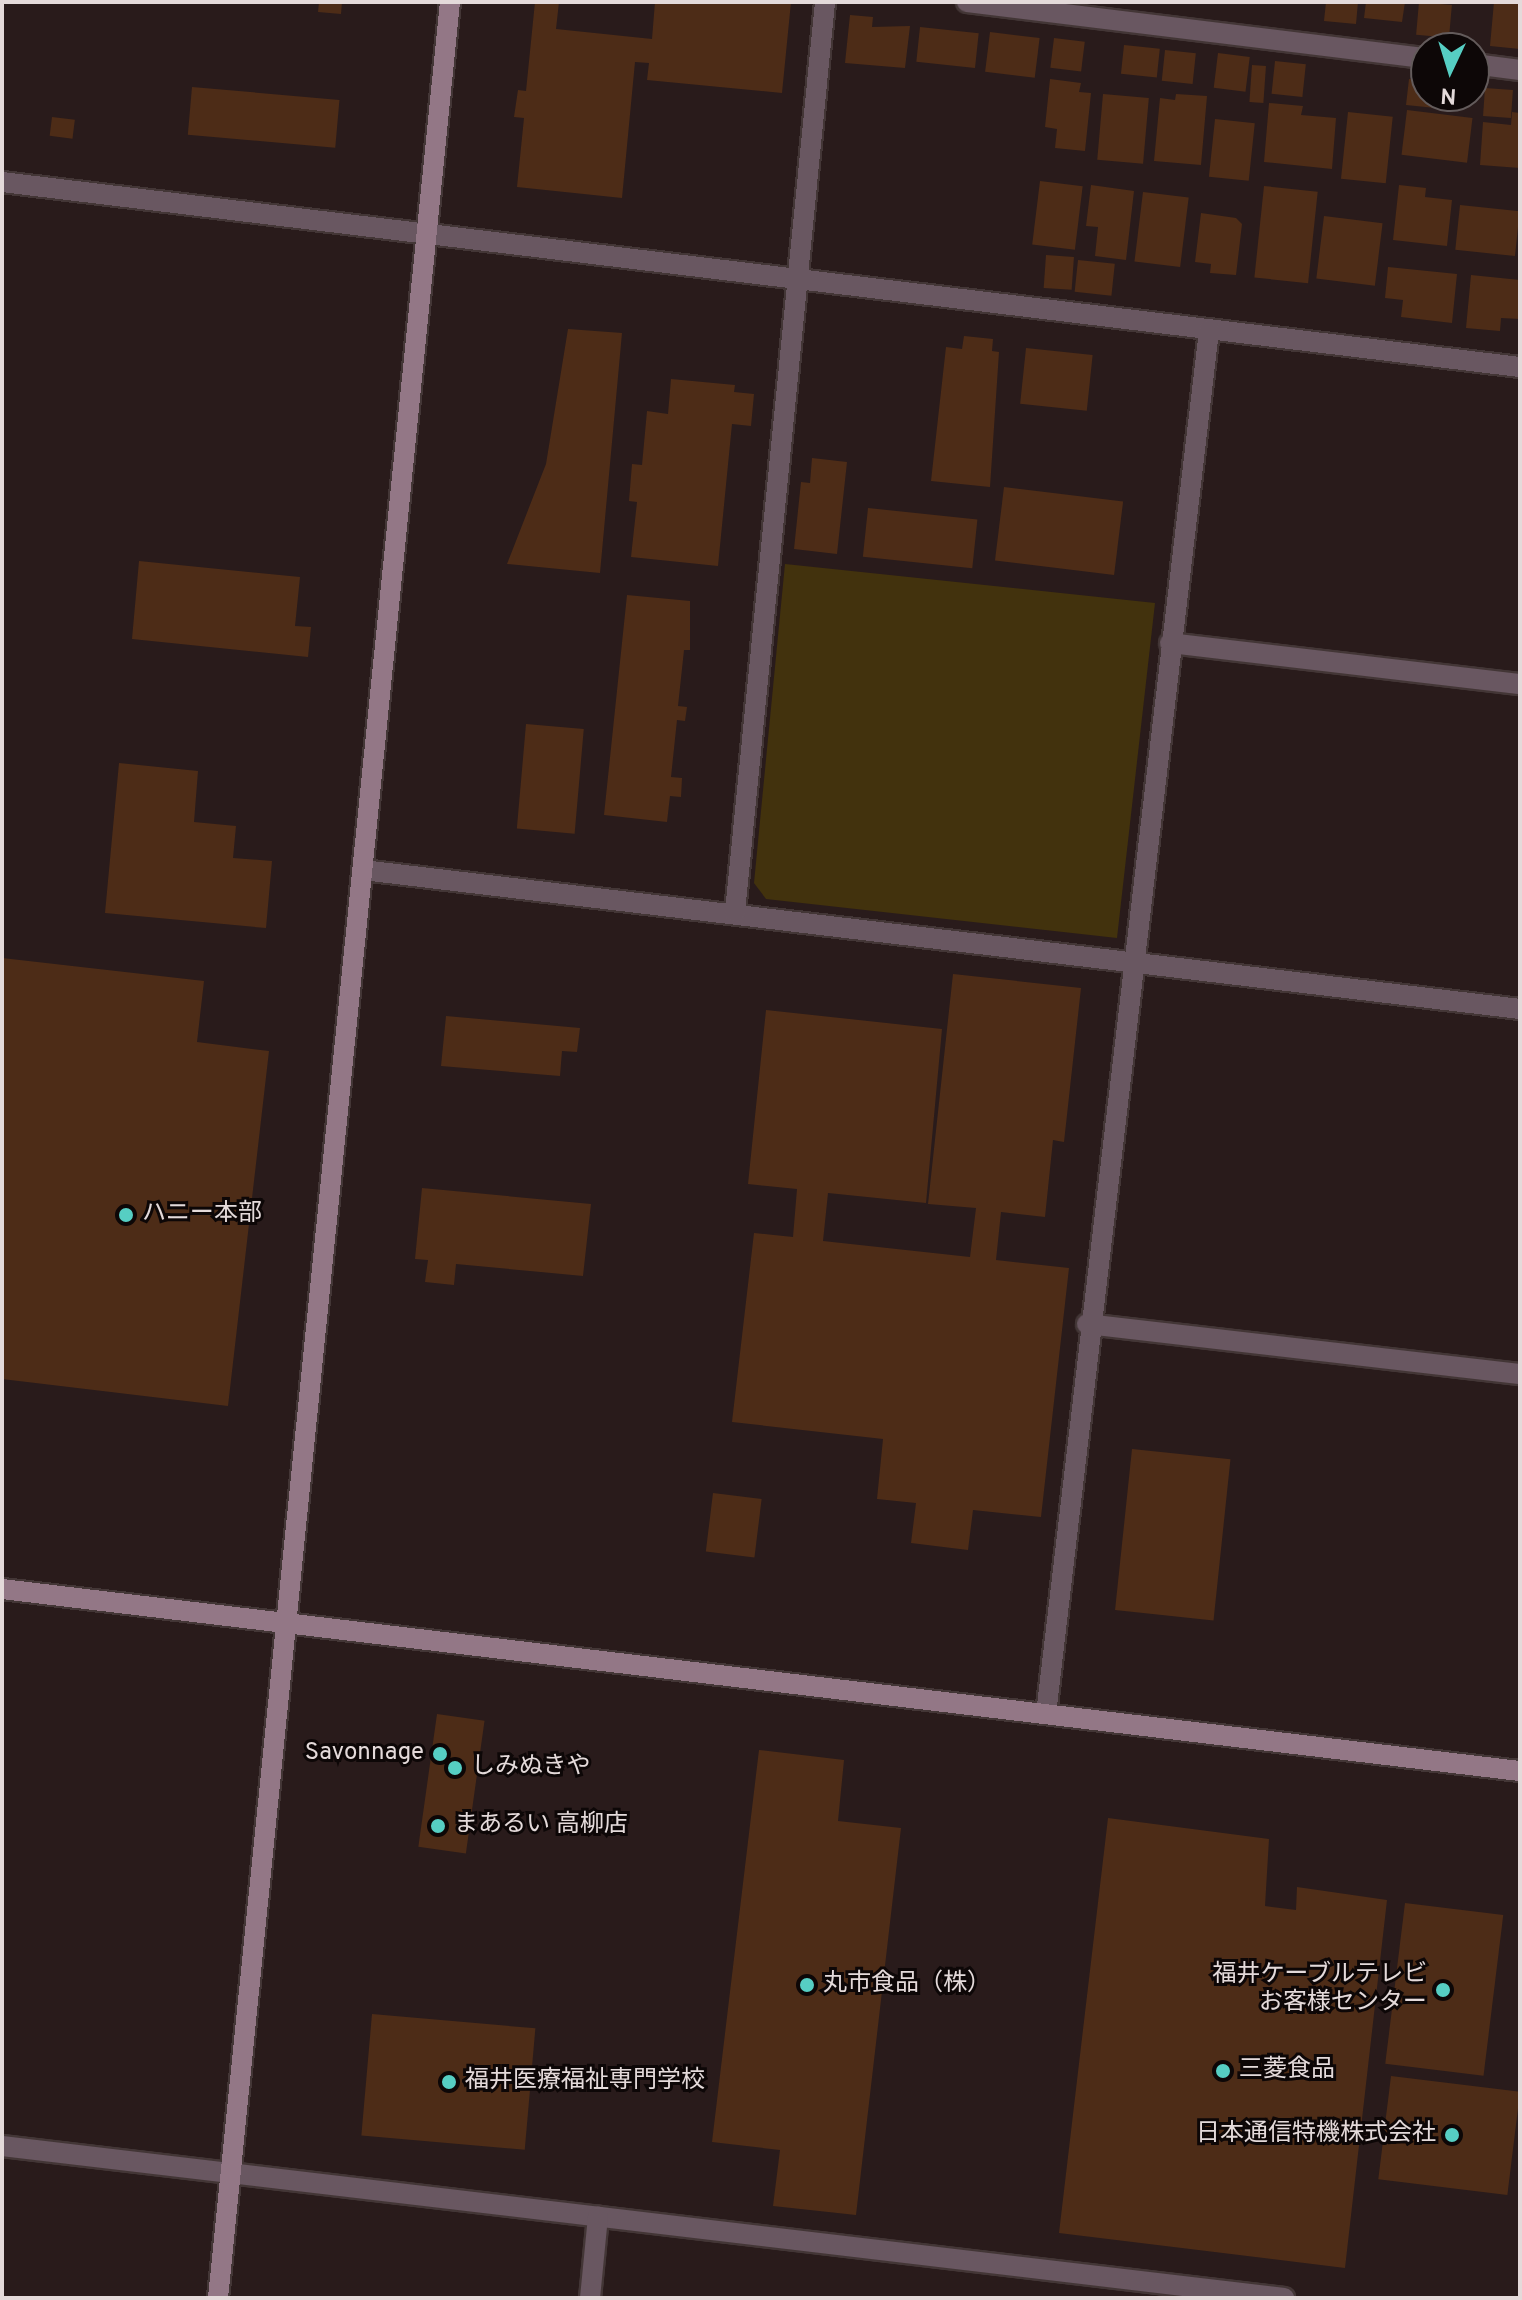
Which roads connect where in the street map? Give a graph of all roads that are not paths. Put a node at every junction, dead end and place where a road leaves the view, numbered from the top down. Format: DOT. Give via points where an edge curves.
graph roads {
  1 [pos="450,2"];
  2 [pos="825,2"];
  3 [pos="967,2"];
  4 [pos="1410,56"];
  5 [pos="1490,66"];
  6 [pos="1520,70"];
  7 [pos="2,182"];
  8 [pos="426,233"];
  9 [pos="796,278"];
  10 [pos="1209,330"];
  11 [pos="1520,367"];
  12 [pos="1170,643"];
  13 [pos="1520,684"];
  14 [pos="363,870"];
  15 [pos="735,912"];
  16 [pos="1132,961"];
  17 [pos="1520,1009"];
  18 [pos="1087,1324"];
  19 [pos="1520,1374"];
  20 [pos="2,1589"];
  21 [pos="283,1626"];
  22 [pos="1046,1714"];
  23 [pos="1520,1771"];
  24 [pos="2,2146"];
  25 [pos="231,2173"];
  26 [pos="598,2216"];
  27 [pos="218,2298"];
  28 [pos="590,2298"];
  29 [pos="1284,2298"];
  1 -- 8 [label="street"];
  2 -- 9 [label="street"];
  3 -- 4 [label="street"];
  5 -- 6 [label="street"];
  7 -- 8 [label="street"];
  8 -- 9 [label="street"];
  8 -- 14 [label="street"];
  9 -- 10 [label="street"];
  9 -- 15 [label="street"];
  10 -- 11 [label="street"];
  10 -- 12 [label="street"];
  12 -- 13 [label="street"];
  12 -- 16 [label="street"];
  14 -- 15 [label="street"];
  14 -- 21 [label="street"];
  15 -- 16 [label="street"];
  16 -- 17 [label="street"];
  16 -- 18 [label="street"];
  18 -- 19 [label="street"];
  18 -- 22 [label="street"];
  20 -- 21 [label="street"];
  21 -- 22 [label="street"];
  21 -- 25 [label="street"];
  22 -- 23 [label="street"];
  24 -- 25 [label="street"];
  25 -- 26 [label="street"];
  25 -- 27 [label="street"];
  26 -- 28 [label="street"];
  26 -- 29 [label="street"];
}
